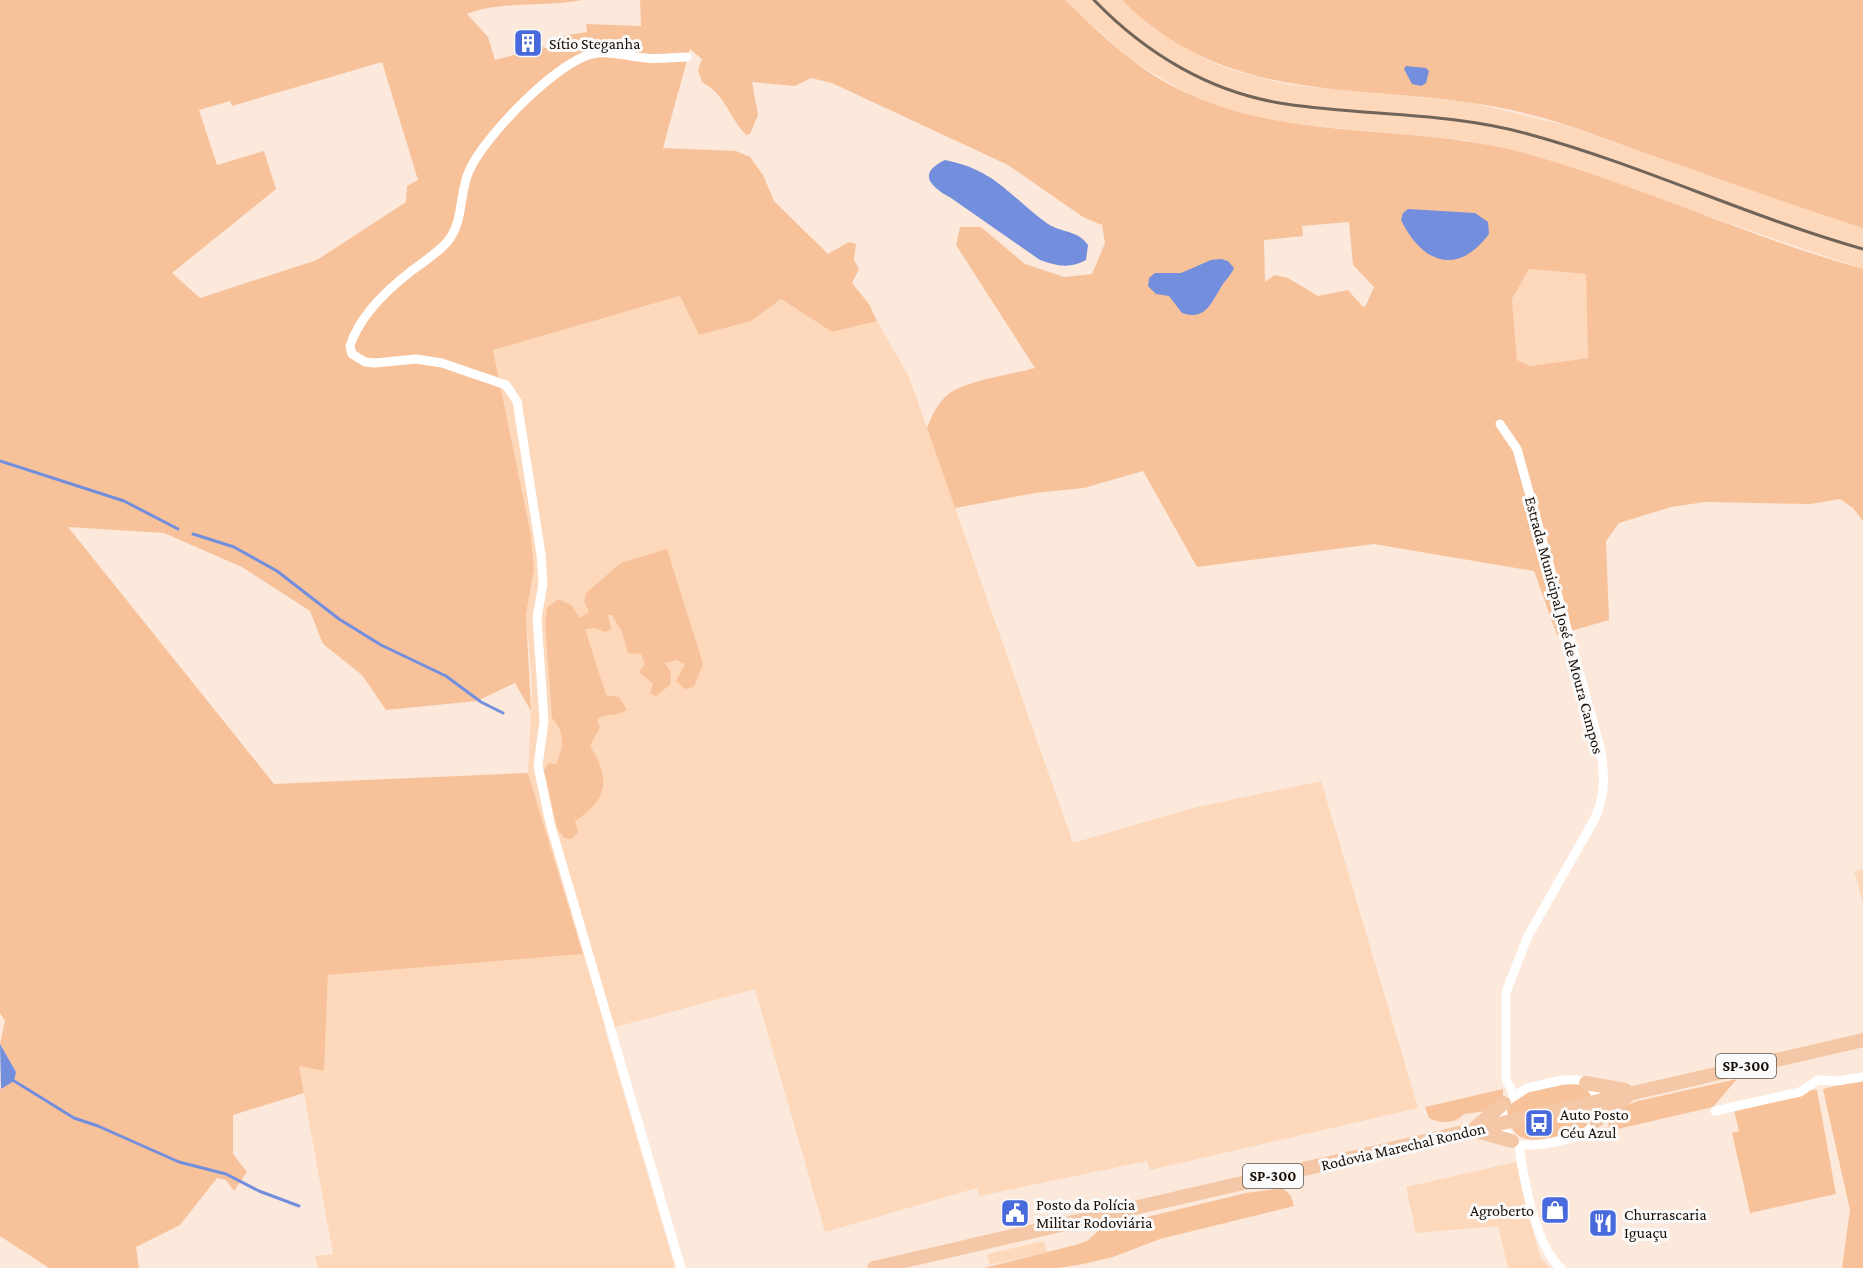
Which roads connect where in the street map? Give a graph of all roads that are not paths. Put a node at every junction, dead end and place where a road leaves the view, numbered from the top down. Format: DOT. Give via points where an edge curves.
graph roads {
  1 [pos="687,57"];
  2 [pos="1500,424"];
  3 [pos="1863,1040"];
  4 [pos="1863,1077"];
  5 [pos="1586,1083"];
  6 [pos="1636,1092"];
  7 [pos="1509,1099"];
  8 [pos="1597,1101"];
  9 [pos="1715,1111"];
  10 [pos="1596,1121"];
  11 [pos="1503,1123"];
  12 [pos="1471,1130"];
  13 [pos="1516,1143"];
  14 [pos="681,1268"];
  15 [pos="874,1268"];
  16 [pos="1560,1268"];
  1 -- 14 [label="street" via="651,59 598,53 563,67 526,100 478,154 466,180 452,237 390,288 350,346 352,354 365,362 430,360 506,385 517,401 543,584 537,618 544,709 539,779"];
  2 -- 7 [label="street, Estrada Municipal José de Moura Campos" via="1517,449 1600,747 1605,784 1601,806 1528,936 1506,992 1503,1015"];
  3 -- 6 [label="main road, Rodovia Marechal Rondon / SP-300"];
  4 -- 9 [label="street" via="1818,1080 1800,1092"];
  5 -- 6 [label="main road"];
  5 -- 7 [label="street" via="1563,1080 1527,1088"];
  5 -- 8 [label="street"];
  6 -- 8 [label="main road, Rodovia Marechal Rondon / SP-300"];
  6 -- 10 [label="main road"];
  7 -- 11 [label="street, Estrada Municipal José de Moura Campos"];
  7 -- 12 [label="main road"];
  8 -- 10 [label="street"];
  8 -- 11 [label="main road, Rodovia Marechal Rondon / SP-300"];
  10 -- 13 [label="street" via="1580,1136 1535,1145"];
  11 -- 12 [label="main road, Rodovia Marechal Rondon / SP-300"];
  11 -- 13 [label="street"];
  12 -- 13 [label="main road"];
  12 -- 15 [label="main road, Rodovia Marechal Rondon / SP-300"];
  13 -- 16 [label="street" via="1541,1237 1548,1255"];
}
